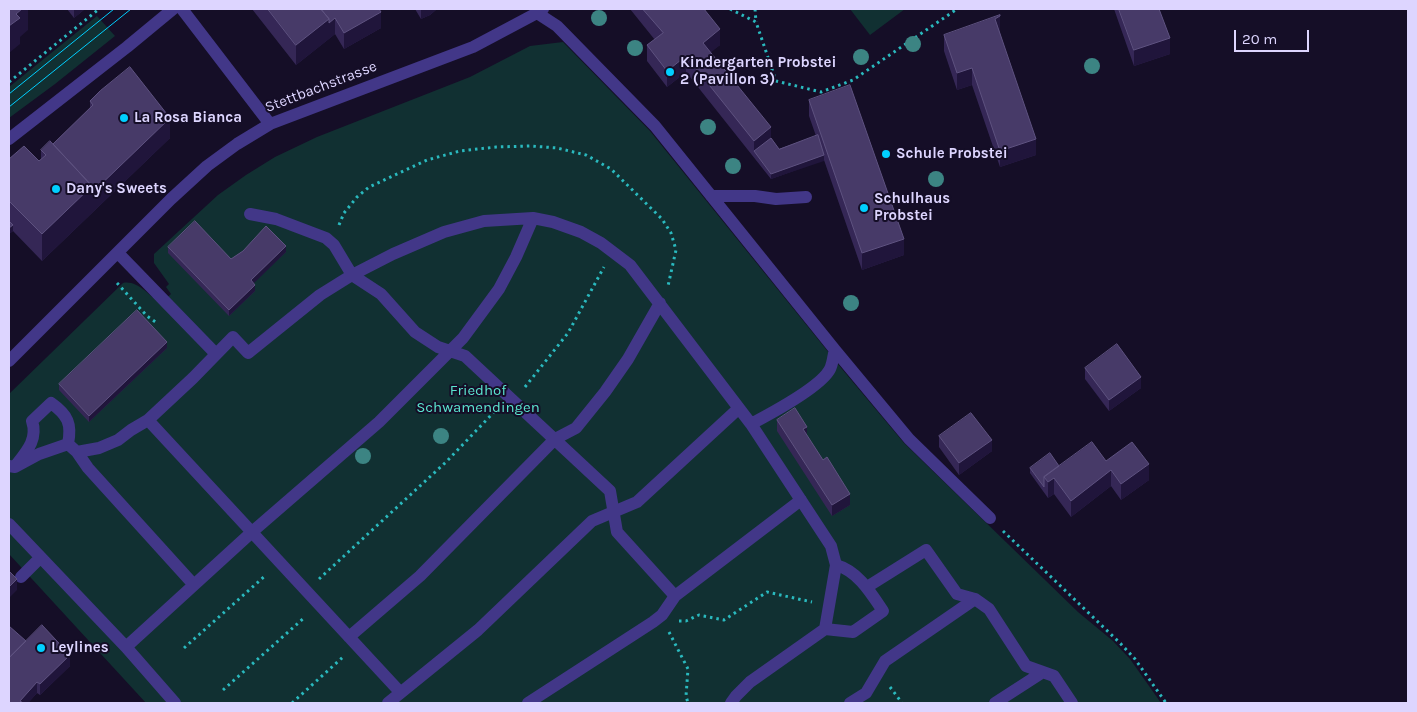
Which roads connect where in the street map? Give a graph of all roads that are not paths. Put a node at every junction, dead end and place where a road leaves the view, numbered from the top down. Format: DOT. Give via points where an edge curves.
graph roads {
  1 [pos="173,9"];
  2 [pos="182,9"];
  3 [pos="540,11"];
  4 [pos="270,124"];
  5 [pos="9,139"];
  6 [pos="711,196"];
  7 [pos="806,197"];
  8 [pos="250,214"];
  9 [pos="533,218"];
  10 [pos="118,253"];
  11 [pos="352,275"];
  12 [pos="660,303"];
  13 [pos="451,350"];
  14 [pos="835,350"];
  15 [pos="216,354"];
  16 [pos="9,361"];
  17 [pos="738,408"];
  18 [pos="148,420"];
  19 [pos="751,424"];
  20 [pos="555,439"];
  21 [pos="73,448"];
  22 [pos="11,468"];
  23 [pos="801,500"];
  24 [pos="613,512"];
  25 [pos="990,518"];
  26 [pos="9,524"];
  27 [pos="252,532"];
  28 [pos="40,558"];
  29 [pos="836,565"];
  30 [pos="21,577"];
  31 [pos="194,585"];
  32 [pos="867,587"];
  33 [pos="675,596"];
  34 [pos="975,599"];
  35 [pos="825,629"];
  36 [pos="353,641"];
  37 [pos="126,647"];
  38 [pos="1042,672"];
  39 [pos="400,692"];
  40 [pos="175,703"];
  41 [pos="388,703"];
  42 [pos="528,703"];
  43 [pos="731,703"];
  44 [pos="850,703"];
  45 [pos="995,703"];
  46 [pos="1072,703"];
  1 -- 5 [label="street"];
  2 -- 4 [label="street"];
  3 -- 4 [label="street, Stettbachstrasse" via="473,46"];
  3 -- 6 [label="street" via="655,126"];
  4 -- 10 [label="street, Stettbachstrasse" via="207,166"];
  6 -- 7 [label="street"];
  6 -- 14 [label="street"];
  8 -- 11 [label="street" via="276,219 326,238 334,245"];
  9 -- 11 [label="street" via="484,221 444,232"];
  9 -- 12 [label="street" via="581,232 613,251 630,265"];
  9 -- 13 [label="street" via="499,289"];
  10 -- 15 [label="street"];
  10 -- 16 [label="street, Stettbachstrasse"];
  11 -- 13 [label="street" via="381,294 421,337"];
  11 -- 15 [label="street" via="320,295 248,353 233,337"];
  12 -- 17 [label="street"];
  12 -- 20 [label="street" via="605,392 576,428"];
  13 -- 20 [label="street" via="465,356"];
  13 -- 27 [label="street" via="379,422"];
  14 -- 19 [label="street" via="830,369 820,381"];
  14 -- 25 [label="street" via="909,439"];
  15 -- 18 [label="street"];
  17 -- 19 [label="street"];
  17 -- 24 [label="street" via="637,502"];
  18 -- 21 [label="street" via="99,448"];
  18 -- 27 [label="street"];
  19 -- 23 [label="street"];
  20 -- 24 [label="street" via="610,491"];
  20 -- 36 [label="street"];
  21 -- 22 [label="street" via="39,454"];
  21 -- 22 [label="street" via="67,418 52,403 32,421 34,438"];
  21 -- 31 [label="street"];
  23 -- 29 [label="street" via="831,546"];
  23 -- 33 [label="street"];
  24 -- 33 [label="street" via="617,532"];
  24 -- 39 [label="street" via="592,521 478,630"];
  26 -- 28 [label="street"];
  27 -- 31 [label="street"];
  27 -- 36 [label="street"];
  28 -- 30 [label="street"];
  28 -- 37 [label="street"];
  29 -- 32 [label="street" via="847,568"];
  29 -- 35 [label="street"];
  31 -- 37 [label="street"];
  32 -- 34 [label="street" via="926,550 957,594"];
  32 -- 35 [label="street" via="883,611 853,632"];
  33 -- 42 [label="street" via="664,618"];
  34 -- 38 [label="street" via="989,609 1026,666"];
  34 -- 44 [label="street" via="885,662 866,693"];
  35 -- 43 [label="street" via="750,682"];
  36 -- 39 [label="street"];
  37 -- 40 [label="street"];
  38 -- 45 [label="street"];
  38 -- 46 [label="street" via="1054,676"];
  39 -- 41 [label="street"];
}
